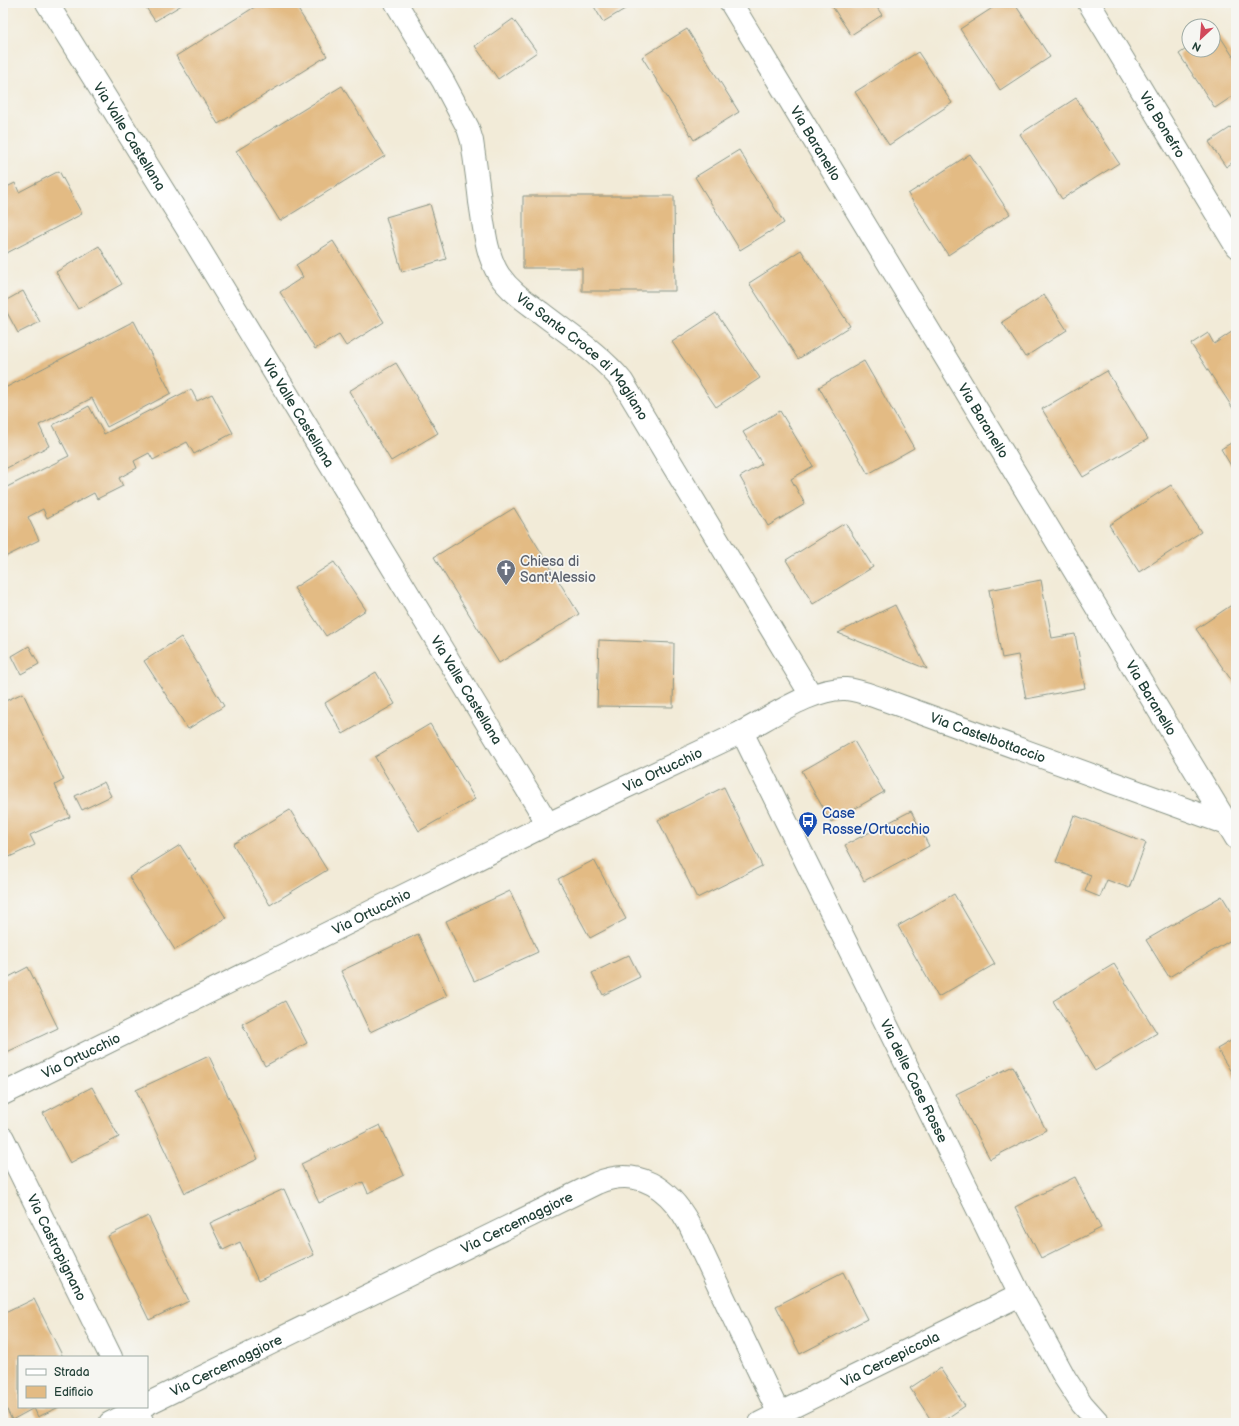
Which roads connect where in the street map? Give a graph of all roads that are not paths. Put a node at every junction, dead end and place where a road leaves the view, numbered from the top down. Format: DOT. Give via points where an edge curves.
graph roads {
  1 [pos="47,3"];
  2 [pos="396,3"];
  3 [pos="731,3"];
  4 [pos="1089,3"];
  5 [pos="1236,246"];
  6 [pos="812,695"];
  7 [pos="742,732"];
  8 [pos="548,824"];
  9 [pos="1234,830"];
  10 [pos="3,1094"];
  11 [pos="3,1138"];
  12 [pos="1020,1295"];
  13 [pos="111,1356"];
  14 [pos="148,1407"];
  15 [pos="141,1410"];
  16 [pos="769,1418"];
  17 [pos="110,1423"];
  18 [pos="1099,1423"];
  1 -- 8 [label="street, Via Valle Castellana"];
  2 -- 6 [label="street, Via Santa Croce di Magliano" via="440,75 468,128 487,241 499,274 522,299 603,361 622,380"];
  3 -- 9 [label="street, Via Baranello"];
  4 -- 5 [label="street, Via Bonefro"];
  6 -- 7 [label="street, Via Castelbottaccio"];
  6 -- 9 [label="street, Via Castelbottaccio" via="832,690 855,690"];
  7 -- 8 [label="street, Via Ortucchio"];
  7 -- 12 [label="street, Via delle Case Rosse"];
  8 -- 10 [label="street, Via Ortucchio"];
  11 -- 13 [label="street, Via Castropignano"];
  12 -- 16 [label="street, Via Cercepiccola"];
  12 -- 18 [label="street, Via delle Case Rosse" via="1065,1378 1082,1404"];
  14 -- 16 [label="street, Via Cercemaggiore" via="597,1183 606,1179 626,1177 657,1186 670,1196 689,1224"];
  15 -- 17 [label="street, Via Cercemaggiore"];
}
